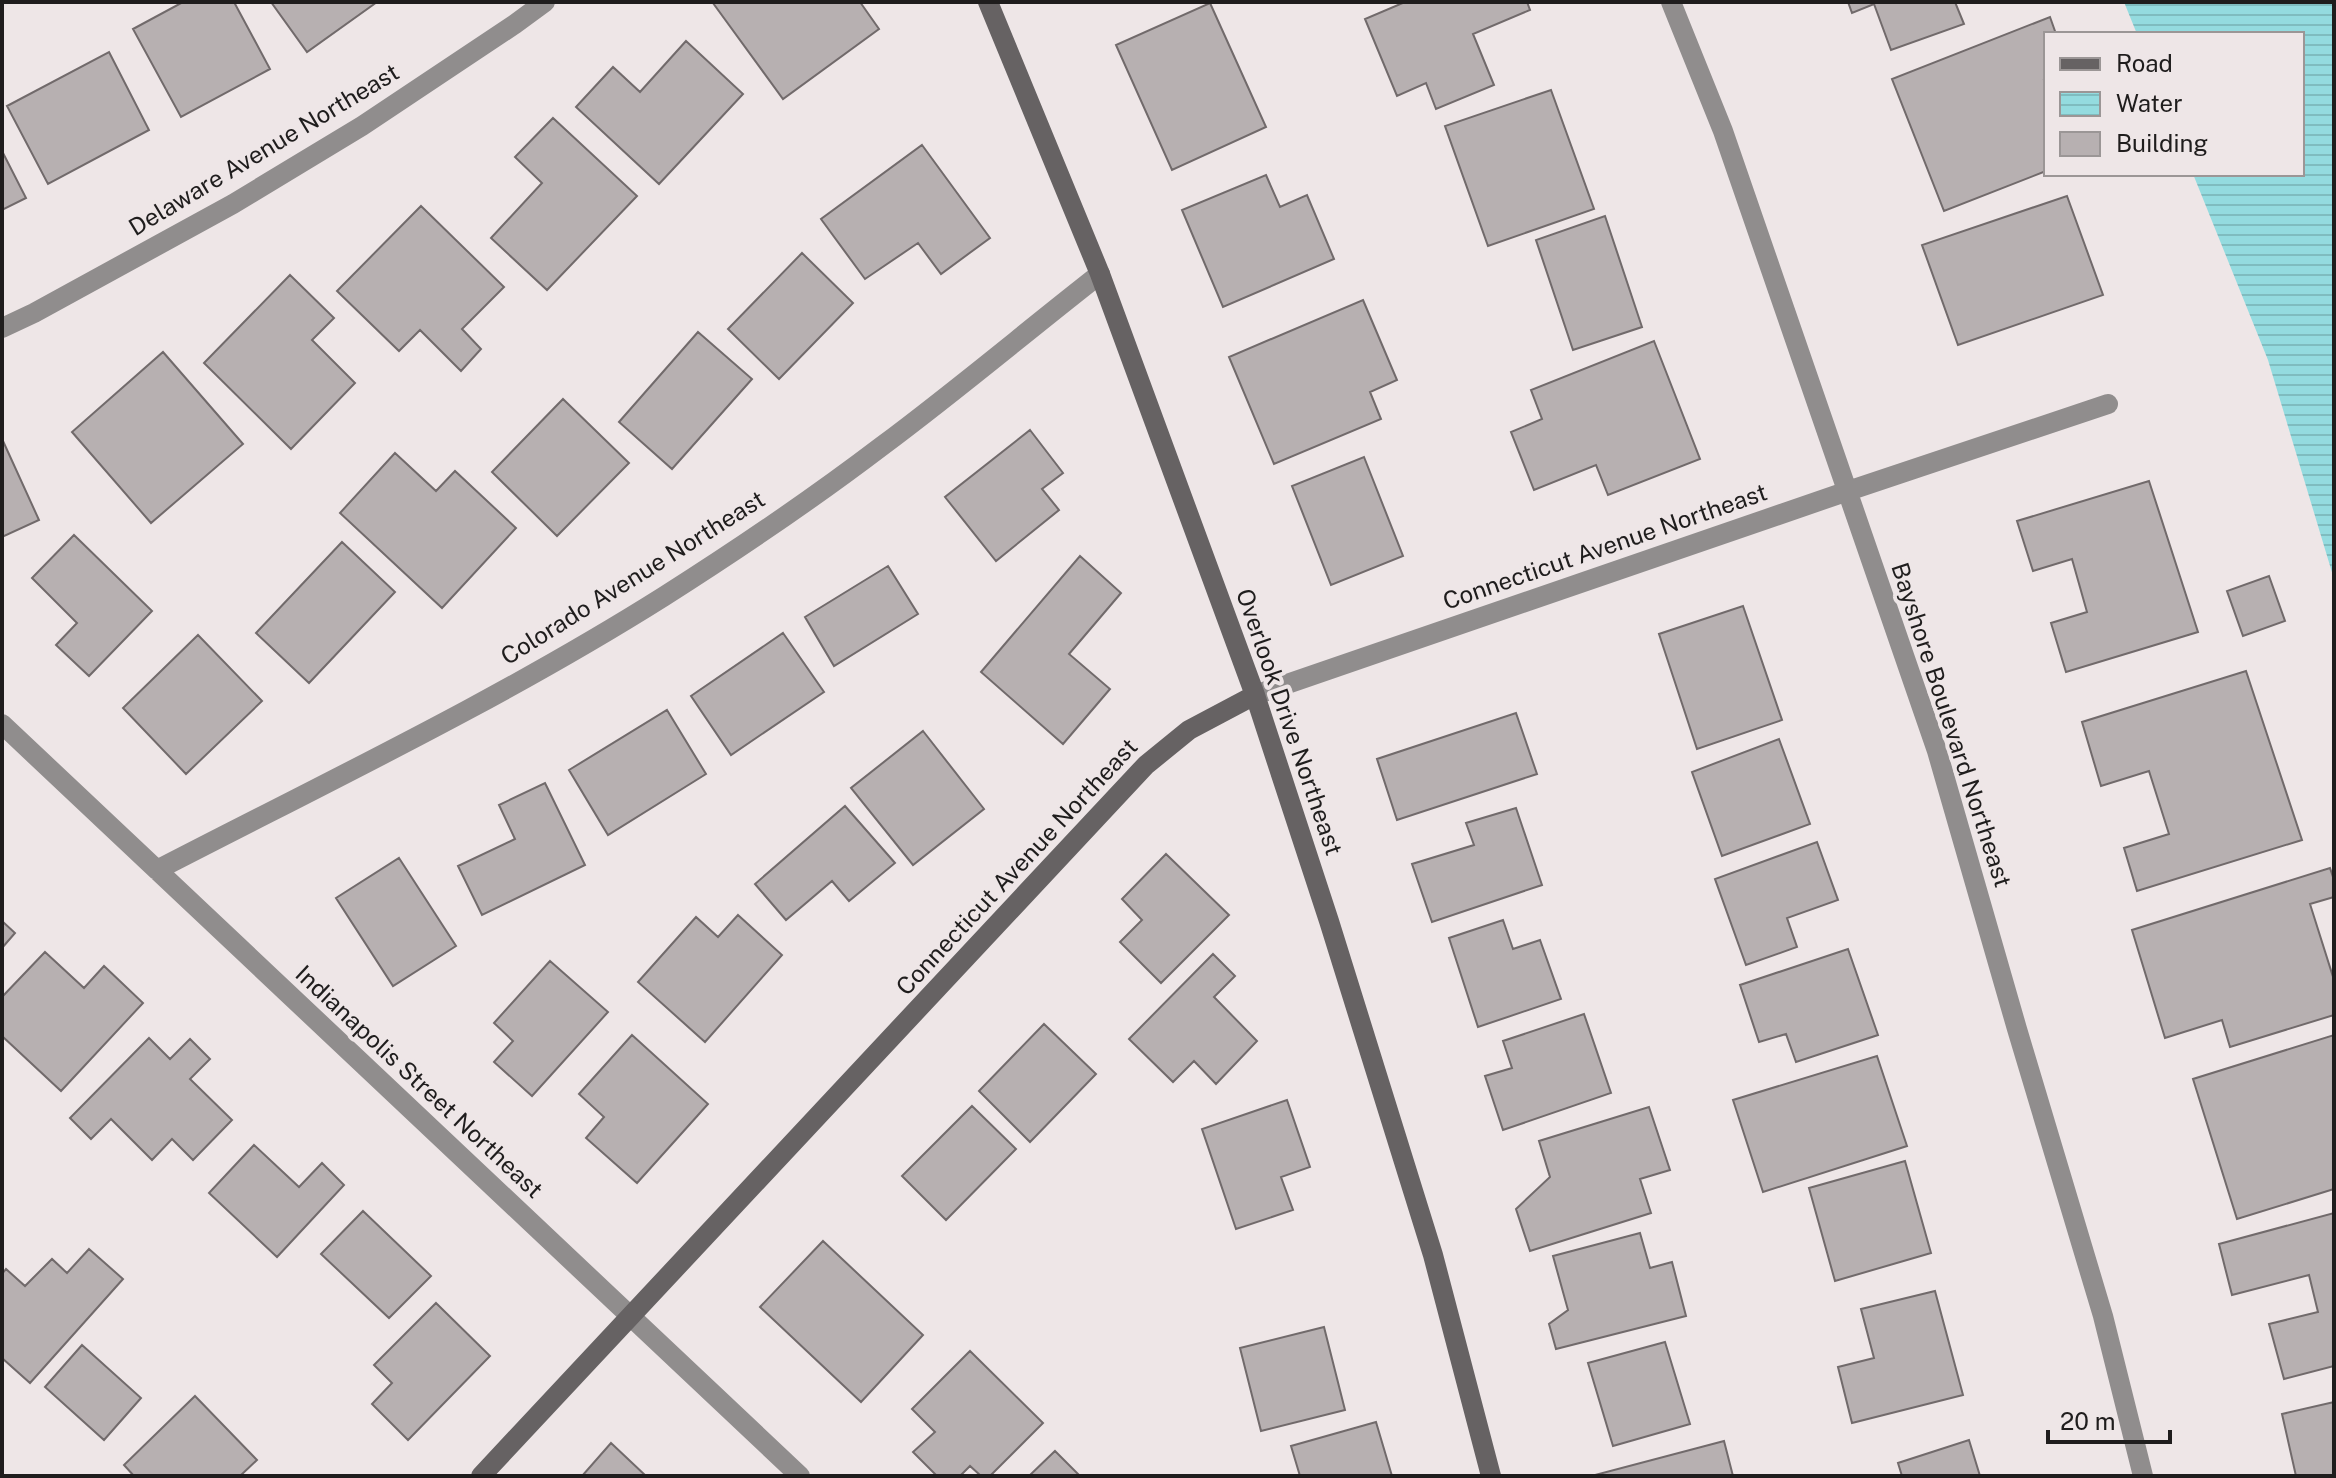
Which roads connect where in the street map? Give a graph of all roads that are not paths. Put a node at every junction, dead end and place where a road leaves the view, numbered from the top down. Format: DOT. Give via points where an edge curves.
graph roads {
  1 [pos="545,2"];
  2 [pos="988,2"];
  3 [pos="1671,2"];
  4 [pos="1100,274"];
  5 [pos="2,328"];
  6 [pos="2108,404"];
  7 [pos="1848,491"];
  8 [pos="1255,695"];
  9 [pos="2,724"];
  10 [pos="157,870"];
  11 [pos="630,1318"];
  12 [pos="481,1476"];
  13 [pos="800,1476"];
  14 [pos="1491,1476"];
  15 [pos="2143,1476"];
  1 -- 5 [label="street, Delaware Avenue Northeast" via="362,126 233,204"];
  2 -- 4 [label="street, Overlook Drive Northeast"];
  3 -- 7 [label="street, Bayshore Boulevard Northeast" via="1723,131"];
  4 -- 8 [label="street, Overlook Drive Northeast"];
  4 -- 10 [label="street, Colorado Avenue Northeast" via="882,446 661,598 444,721"];
  6 -- 7 [label="street, Connecticut Avenue Northeast"];
  7 -- 8 [label="street, Connecticut Avenue Northeast"];
  7 -- 15 [label="street, Bayshore Boulevard Northeast" via="1937,751 2103,1316"];
  8 -- 11 [label="street, Connecticut Avenue Northeast" via="1189,730 1146,765"];
  8 -- 14 [label="street, Overlook Drive Northeast" via="1428,1240"];
  9 -- 10 [label="street, Indianapolis Street Northeast"];
  10 -- 11 [label="street, Indianapolis Street Northeast"];
  11 -- 12 [label="street, Connecticut Avenue Northeast"];
  11 -- 13 [label="street, Indianapolis Street Northeast"];
}
